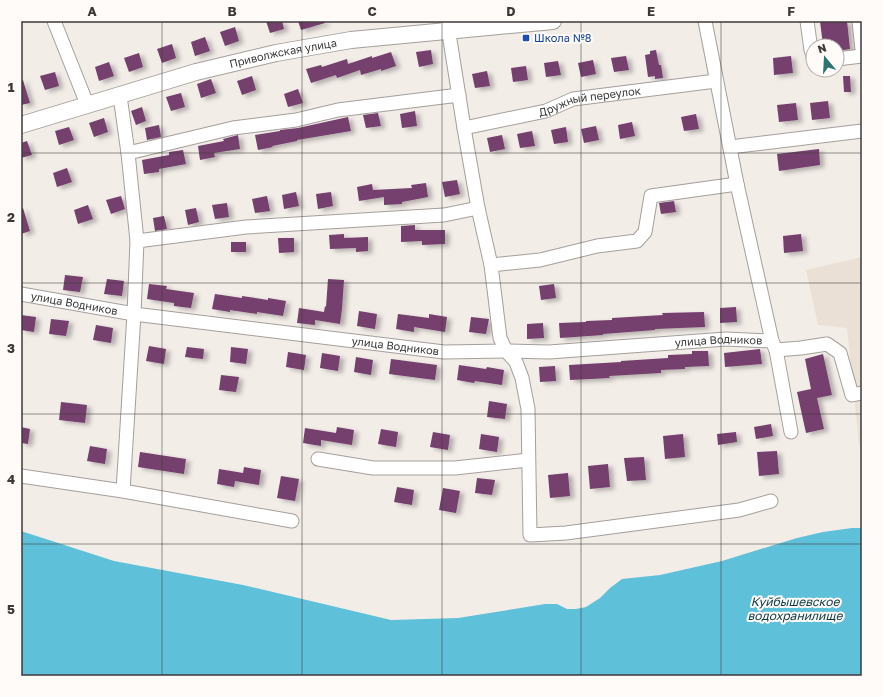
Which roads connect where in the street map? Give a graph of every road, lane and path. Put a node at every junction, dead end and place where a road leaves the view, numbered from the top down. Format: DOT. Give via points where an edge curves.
graph roads {
  1 [pos="54,21"];
  2 [pos="553,21"];
  3 [pos="705,21"];
  4 [pos="808,21"];
  5 [pos="859,21"];
  6 [pos="448,26"];
  7 [pos="810,38"];
  8 [pos="862,49"];
  9 [pos="862,56"];
  10 [pos="845,58"];
  11 [pos="716,81"];
  12 [pos="459,95"];
  13 [pos="120,96"];
  14 [pos="87,104"];
  15 [pos="21,125"];
  16 [pos="464,128"];
  17 [pos="862,131"];
  18 [pos="730,147"];
  19 [pos="128,153"];
  20 [pos="737,184"];
  21 [pos="478,208"];
  22 [pos="137,241"];
  23 [pos="491,265"];
  24 [pos="21,294"];
  25 [pos="134,314"];
  26 [pos="774,346"];
  27 [pos="506,351"];
  28 [pos="862,393"];
  29 [pos="790,432"];
  30 [pos="318,460"];
  31 [pos="528,460"];
  32 [pos="21,476"];
  33 [pos="123,491"];
  34 [pos="771,502"];
  35 [pos="292,521"];
  1 -- 14 [label="street"];
  2 -- 6 [label="main road, Приволжская улица"];
  3 -- 11 [label="street"];
  4 -- 7 [label="street"];
  5 -- 8 [label="street"];
  6 -- 12 [label="street"];
  6 -- 13 [label="main road, Приволжская улица" via="276,53 196,72"];
  9 -- 10 [label="street"];
  11 -- 16 [label="street, Дружный переулок" via="574,99 546,111"];
  11 -- 18 [label="street"];
  12 -- 16 [label="street"];
  12 -- 19 [label="street" via="338,110 296,120 233,128"];
  13 -- 14 [label="main road, Приволжская улица"];
  13 -- 19 [label="street"];
  14 -- 15 [label="main road, Приволжская улица"];
  16 -- 21 [label="street"];
  17 -- 18 [label="street"];
  18 -- 20 [label="street"];
  19 -- 22 [label="street"];
  20 -- 23 [label="street" via="650,196 645,232 637,241 597,246 540,260"];
  20 -- 26 [label="street"];
  21 -- 22 [label="street" via="444,214 246,227"];
  21 -- 23 [label="street"];
  22 -- 25 [label="street"];
  23 -- 27 [label="street" via="500,338"];
  24 -- 25 [label="street, улица Водников"];
  25 -- 27 [label="street, улица Водников" via="444,352"];
  25 -- 33 [label="street"];
  26 -- 27 [label="street, улица Водников" via="726,339 549,352"];
  26 -- 28 [label="street, улица Водников" via="801,348 827,344 840,353 852,395"];
  26 -- 29 [label="street"];
  27 -- 31 [label="street" via="516,362 522,378 528,409"];
  30 -- 31 [label="street" via="372,468 455,468"];
  31 -- 34 [label="street" via="530,535 566,533 739,510"];
  32 -- 33 [label="street"];
  33 -- 35 [label="street"];
}
